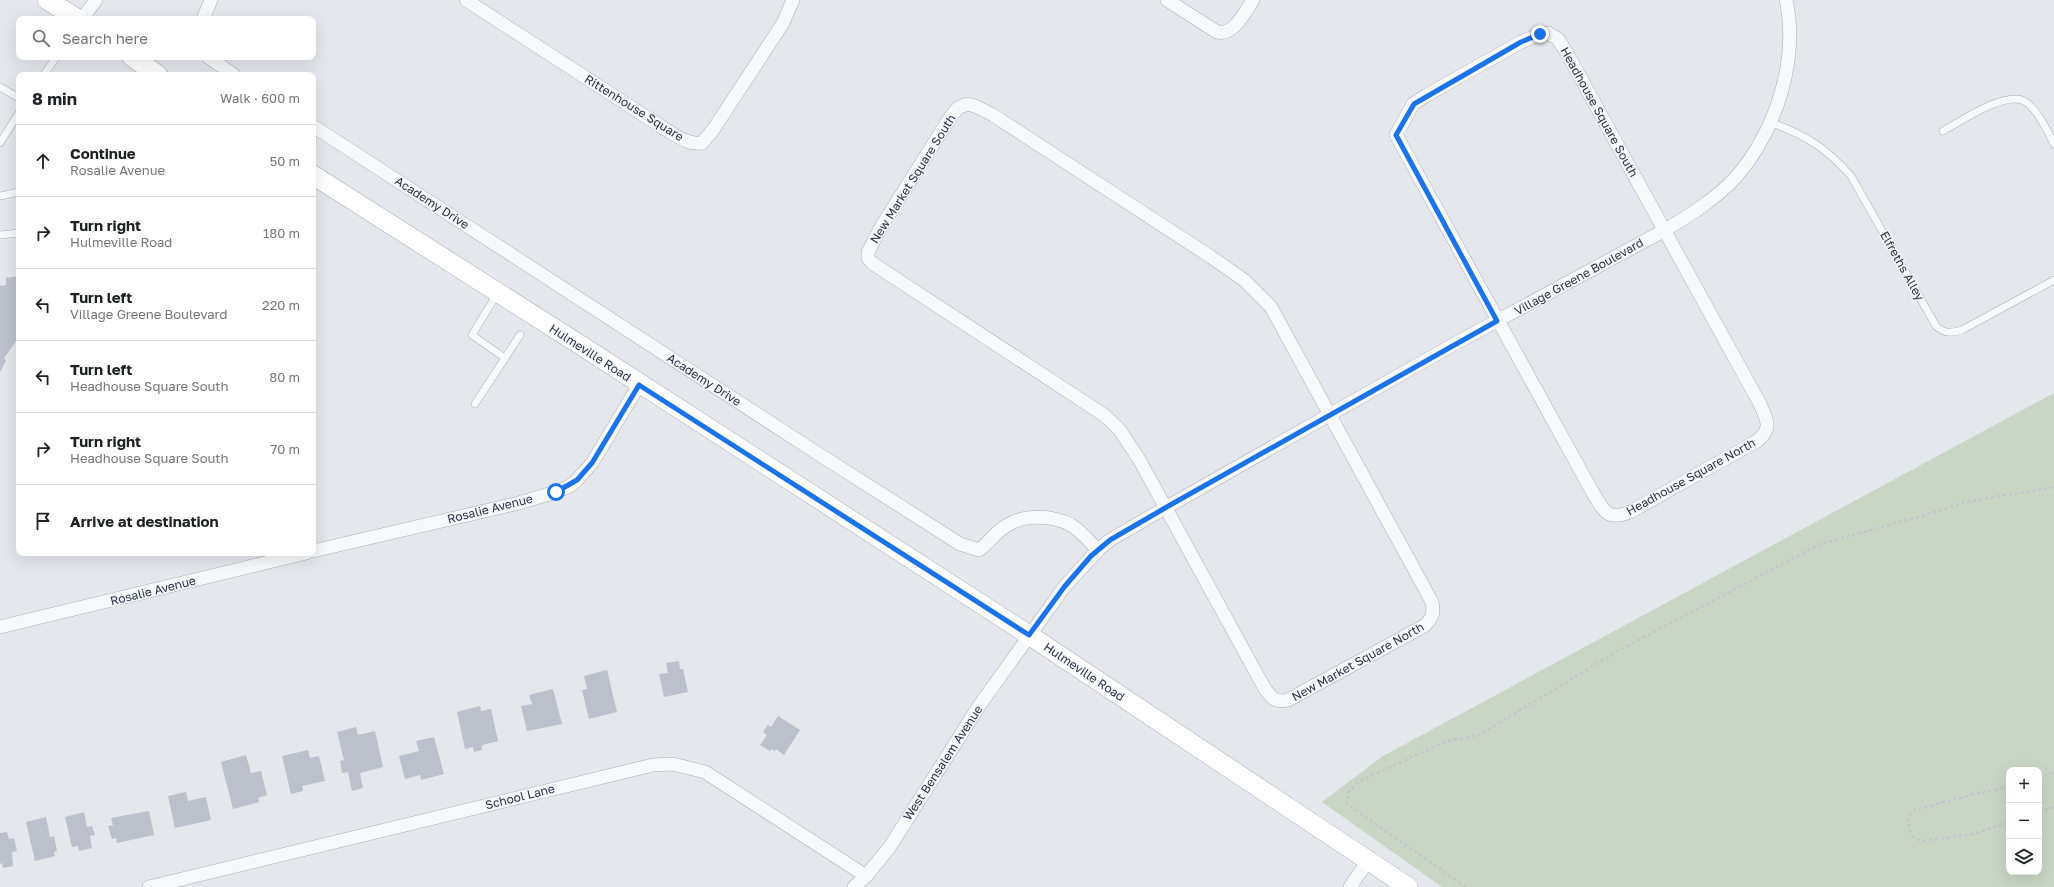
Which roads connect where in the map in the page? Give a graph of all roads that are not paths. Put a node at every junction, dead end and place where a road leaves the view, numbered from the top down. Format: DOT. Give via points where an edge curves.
graph roads {
  1 [pos="47,0"];
  2 [pos="96,0"];
  3 [pos="211,0"];
  4 [pos="466,0"];
  5 [pos="793,0"];
  6 [pos="1167,0"];
  7 [pos="1253,0"];
  8 [pos="1786,0"];
  9 [pos="73,16"];
  10 [pos="84,16"];
  11 [pos="204,16"];
  12 [pos="54,60"];
  13 [pos="136,60"];
  14 [pos="212,60"];
  15 [pos="46,72"];
  16 [pos="154,72"];
  17 [pos="230,72"];
  18 [pos="0,86"];
  19 [pos="16,96"];
  20 [pos="16,118"];
  21 [pos="1770,122"];
  22 [pos="316,128"];
  23 [pos="1943,131"];
  24 [pos="0,143"];
  25 [pos="2054,144"];
  26 [pos="316,178"];
  27 [pos="16,193"];
  28 [pos="0,196"];
  29 [pos="1665,230"];
  30 [pos="16,233"];
  31 [pos="0,235"];
  32 [pos="2054,280"];
  33 [pos="497,294"];
  34 [pos="1497,321"];
  35 [pos="520,335"];
  36 [pos="505,358"];
  37 [pos="639,385"];
  38 [pos="475,404"];
  39 [pos="1330,415"];
  40 [pos="1165,508"];
  41 [pos="316,550"];
  42 [pos="1098,550"];
  43 [pos="294,556"];
  44 [pos="0,627"];
  45 [pos="1029,635"];
  46 [pos="1368,861"];
  47 [pos="866,876"];
  48 [pos="149,887"];
  49 [pos="854,887"];
  50 [pos="1350,887"];
  51 [pos="1408,887"];
  1 -- 9 [label="main road"];
  2 -- 10 [label="street"];
  3 -- 11 [label="street"];
  4 -- 5 [label="street, Rittenhouse Square" via="665,129 690,144 695,144 702,143 713,130 783,23"];
  6 -- 7 [label="street" via="1223,34 1229,32"];
  8 -- 21 [label="street, Village Greene Boulevard" via="1790,37 1787,64"];
  12 -- 15 [label="lane"];
  13 -- 16 [label="main road"];
  14 -- 17 [label="street"];
  18 -- 19 [label="lane"];
  20 -- 24 [label="lane"];
  21 -- 29 [label="street, Village Greene Boulevard" via="1736,177 1721,192"];
  21 -- 32 [label="lane, Elfreths Alley" via="1814,141 1836,159 1851,176 1936,326 1942,332 1949,334 1962,330"];
  22 -- 42 [label="street, Academy Drive" via="960,544 979,550 1007,525 1035,517 1070,525"];
  23 -- 25 [label="lane" via="1995,103 2017,99 2031,107"];
  26 -- 33 [label="main road, Hulmeville Road"];
  27 -- 28 [label="lane"];
  29 -- 34 [label="street, Village Greene Boulevard"];
  29 -- 34 [label="street, Headhouse Square South" via="1558,39 1548,33 1521,42 1414,104 1396,135"];
  29 -- 34 [label="street, Headhouse Square North" via="1760,404 1768,428 1764,436 1757,441 1630,512 1611,516 1604,511"];
  30 -- 31 [label="lane"];
  33 -- 36 [label="lane" via="472,335"];
  33 -- 37 [label="main road, Hulmeville Road" via="582,346"];
  34 -- 39 [label="street, Village Greene Boulevard"];
  35 -- 36 [label="lane"];
  36 -- 38 [label="lane"];
  37 -- 41 [label="street, Rosalie Avenue" via="592,463 570,486 515,504"];
  37 -- 45 [label="main road, Hulmeville Road"];
  39 -- 40 [label="street, Village Greene Boulevard"];
  39 -- 40 [label="street, New Market Square North" via="1432,602 1434,611 1424,626 1288,700 1273,700"];
  39 -- 40 [label="street, New Market Square South" via="1271,307 1244,280 993,116 967,104 958,108 881,227 868,252 868,258 886,273 1104,415 1130,444"];
  40 -- 42 [label="street, Village Greene Boulevard" via="1110,540"];
  42 -- 45 [label="street, Village Greene Boulevard" via="1065,586"];
  43 -- 44 [label="street, Rosalie Avenue"];
  45 -- 46 [label="main road, Hulmeville Road"];
  45 -- 47 [label="street, West Bensalem Avenue" via="979,706 889,848"];
  46 -- 50 [label="street"];
  46 -- 51 [label="main road, Hulmeville Road"];
  47 -- 48 [label="street, School Lane" via="705,772 672,764 653,765"];
  47 -- 49 [label="street, West Bensalem Avenue"];
}
